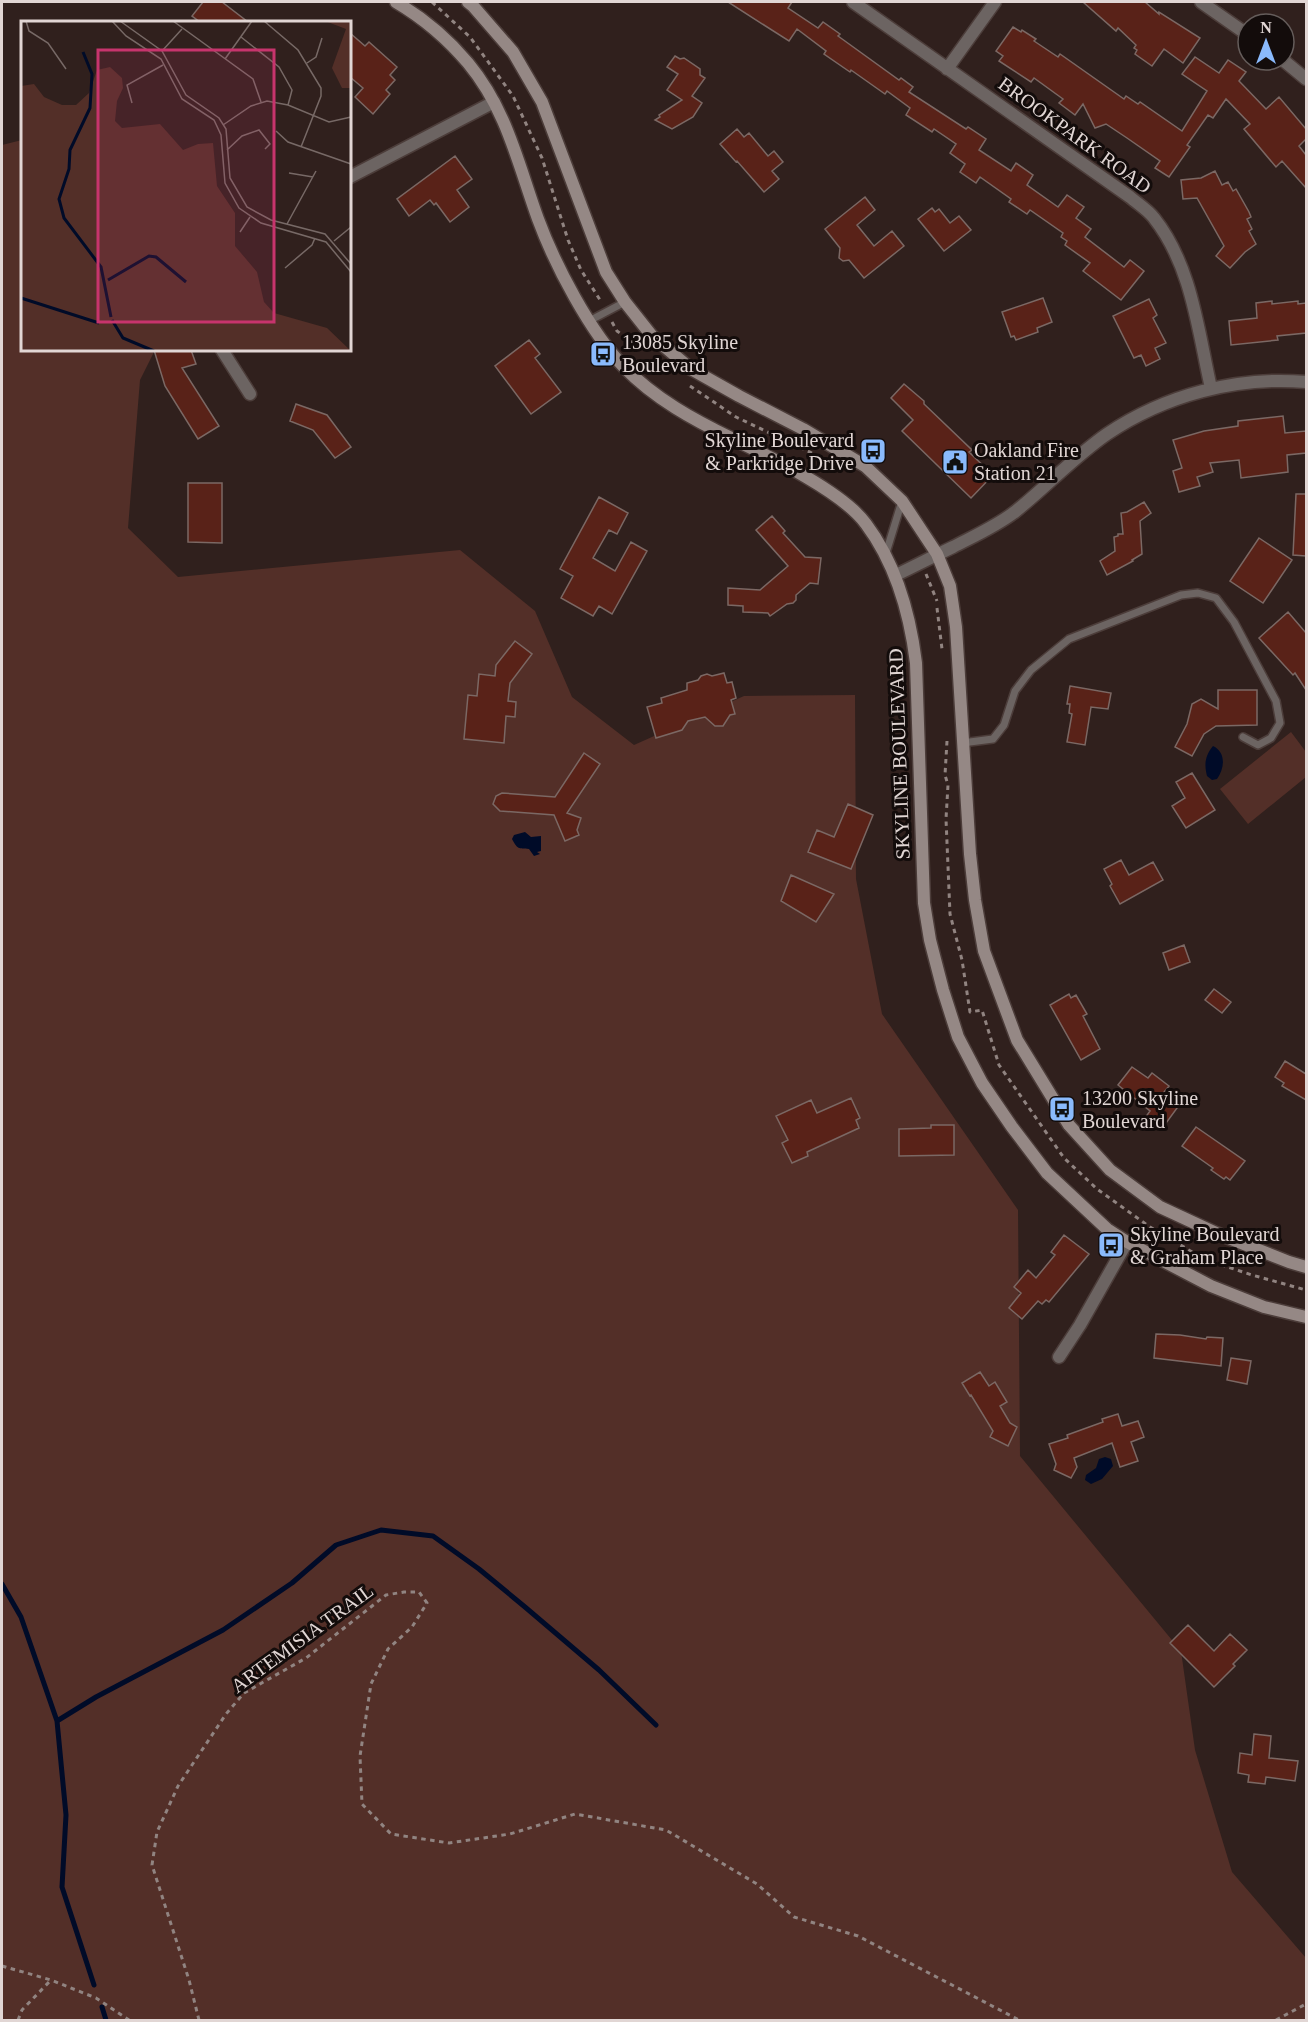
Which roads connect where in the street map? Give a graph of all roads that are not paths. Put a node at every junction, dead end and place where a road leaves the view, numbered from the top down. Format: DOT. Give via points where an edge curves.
graph roads {
  1 [pos="396,2"];
  2 [pos="853,2"];
  3 [pos="995,2"];
  4 [pos="1202,2"];
  5 [pos="473,3"];
  6 [pos="1236,26"];
  7 [pos="947,69"];
  8 [pos="494,102"];
  9 [pos="351,176"];
  10 [pos="625,302"];
  11 [pos="589,321"];
  12 [pos="223,351"];
  13 [pos="1306,381"];
  14 [pos="1211,388"];
  15 [pos="250,394"];
  16 [pos="902,501"];
  17 [pos="937,554"];
  18 [pos="885,555"];
  19 [pos="896,575"];
  20 [pos="1243,737"];
  21 [pos="962,743"];
  22 [pos="1127,1242"];
  23 [pos="1306,1267"];
  24 [pos="1306,1317"];
  25 [pos="1059,1357"];
  1 -- 8 [label="main road, SKYLINE BOULEVARD" via="445,39 469,64"];
  2 -- 7 [label="street, BROOKPARK ROAD"];
  3 -- 7 [label="street"];
  4 -- 6 [label="street"];
  5 -- 10 [label="main road" via="513,52 542,102 606,272"];
  7 -- 14 [label="street, BROOKPARK ROAD" via="1154,217 1187,280"];
  8 -- 9 [label="street"];
  8 -- 11 [label="main road, SKYLINE BOULEVARD" via="538,220"];
  10 -- 11 [label="lane"];
  10 -- 16 [label="main road" via="652,336 692,369 865,466"];
  11 -- 18 [label="main road, SKYLINE BOULEVARD" via="624,366 669,404 823,488 851,508 866,523"];
  12 -- 15 [label="street"];
  13 -- 14 [label="street" via="1255,381"];
  14 -- 17 [label="street" via="1174,400 1107,434 1015,512"];
  16 -- 17 [label="main road"];
  16 -- 18 [label="lane"];
  17 -- 19 [label="street"];
  17 -- 21 [label="main road" via="950,586 956,627"];
  18 -- 19 [label="main road, SKYLINE BOULEVARD"];
  19 -- 22 [label="main road, SKYLINE BOULEVARD" via="916,663 924,903 930,940 958,1036 982,1083 1047,1173 1107,1229"];
  20 -- 21 [label="lane" via="1258,745 1271,738 1280,723 1276,701 1234,622 1216,598 1198,593 1181,595 1069,639 1031,670 1015,692 1004,725 993,739"];
  21 -- 23 [label="main road" via="975,900 984,951 1017,1040 1069,1125 1110,1170 1160,1207"];
  22 -- 24 [label="main road, SKYLINE BOULEVARD" via="1210,1286"];
  22 -- 25 [label="street"];
}
